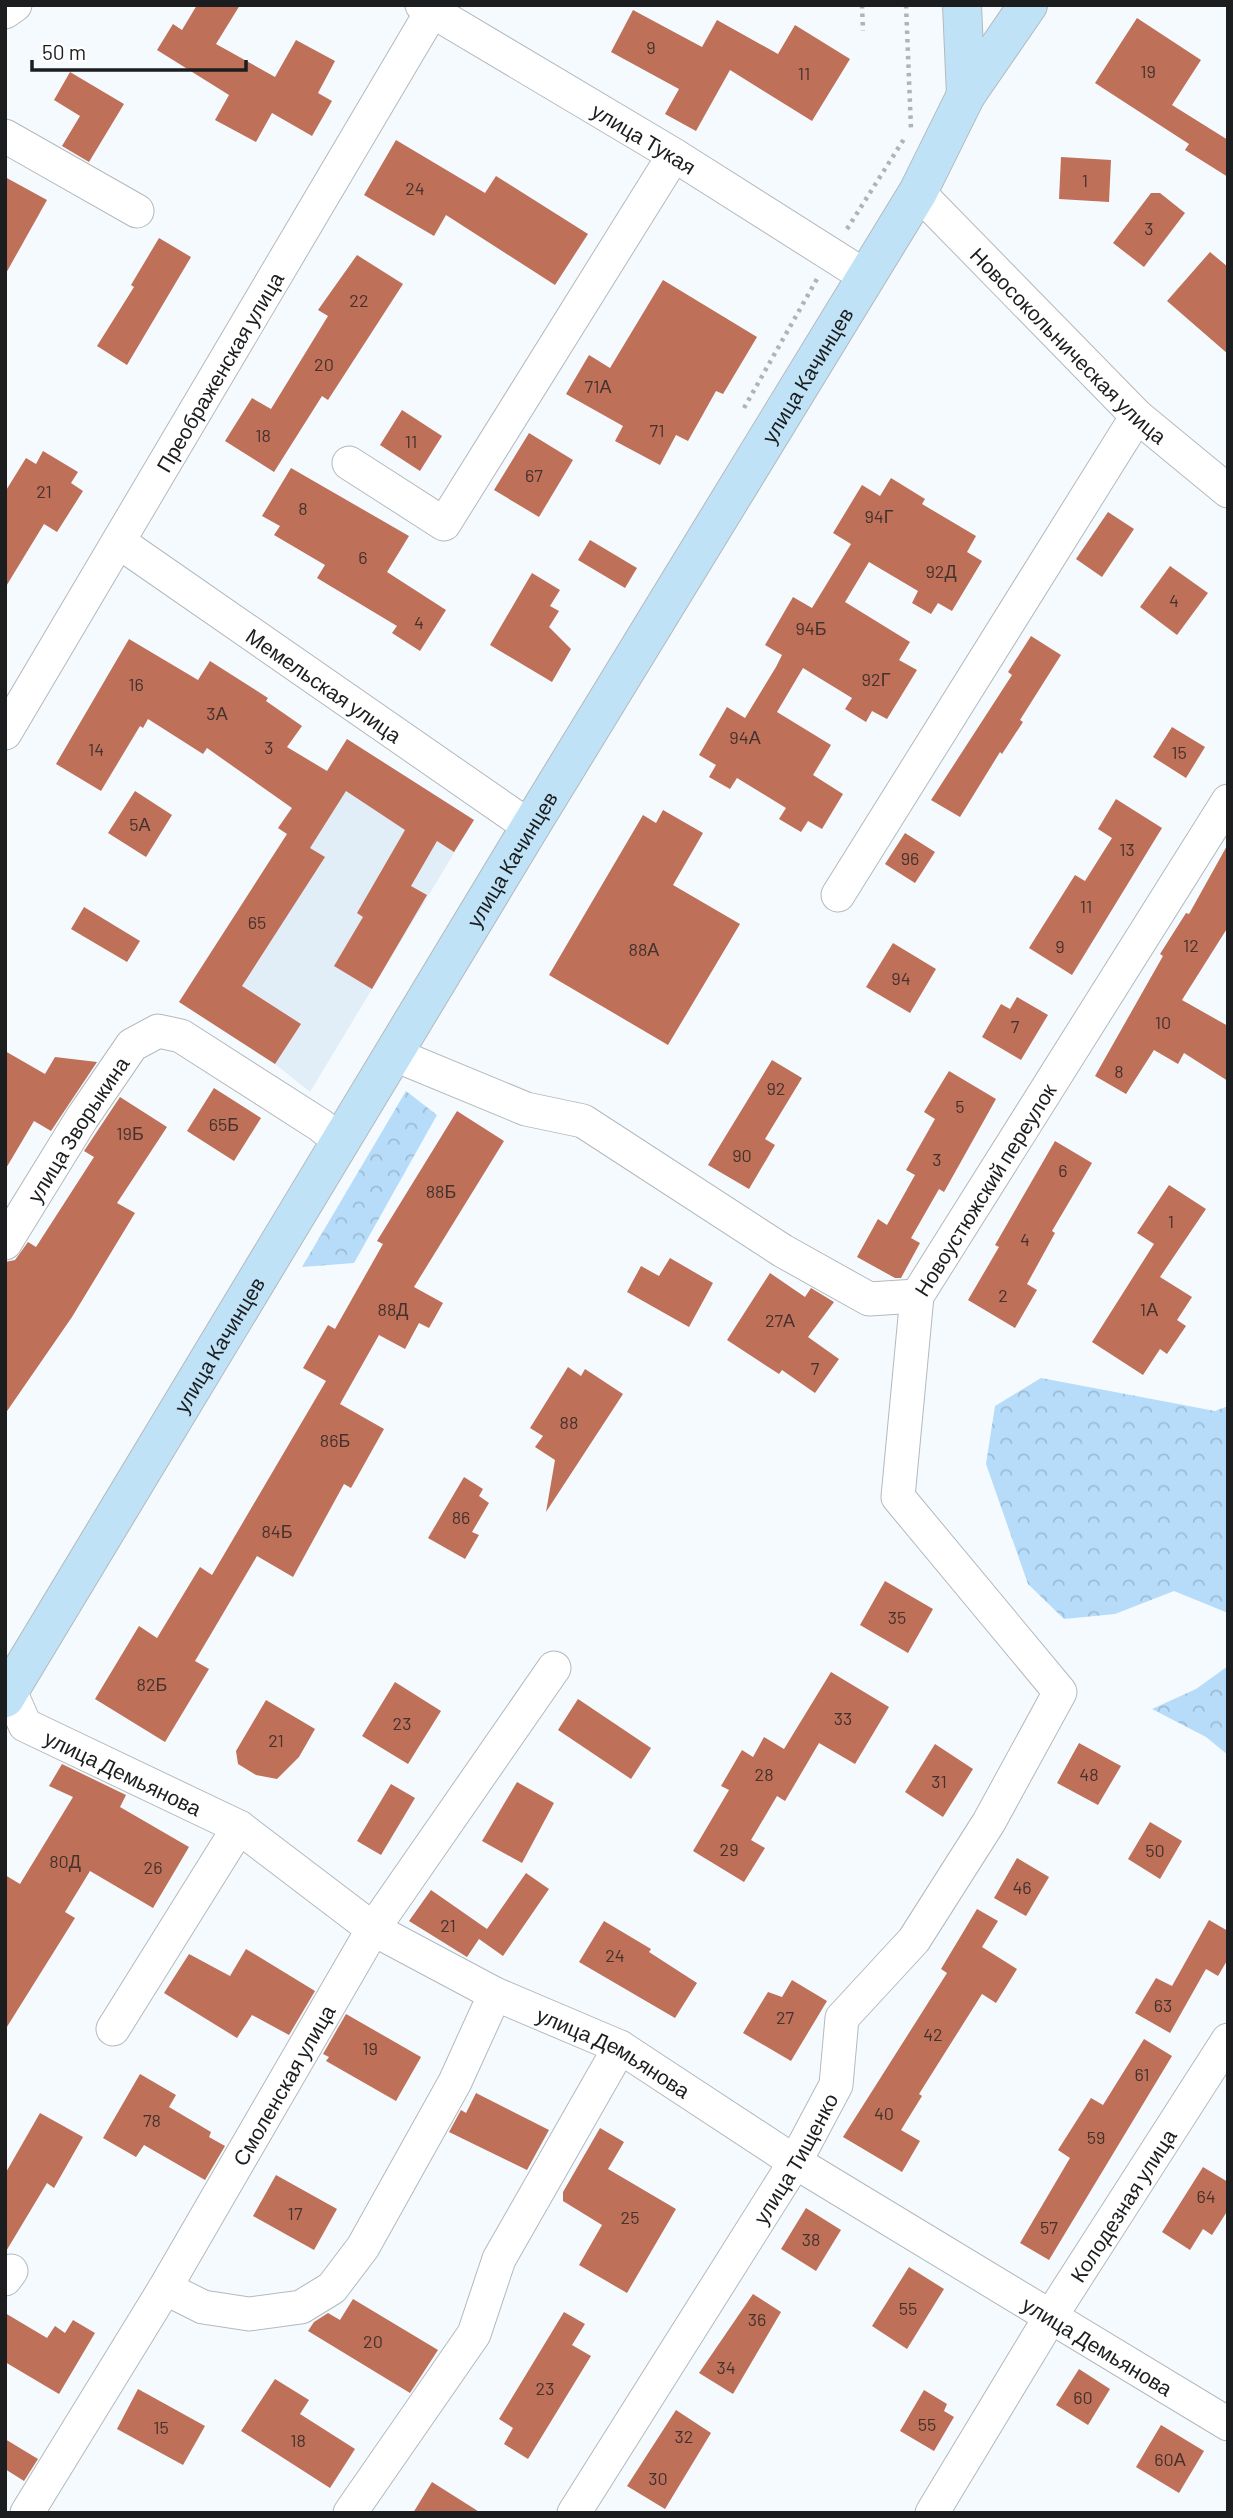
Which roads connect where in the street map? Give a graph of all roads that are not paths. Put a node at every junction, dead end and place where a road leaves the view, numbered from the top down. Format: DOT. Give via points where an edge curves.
graph roads {
  1 [pos="15,5"];
  2 [pos="962,5"];
  3 [pos="1028,5"];
  4 [pos="427,8"];
  5 [pos="5,12"];
  6 [pos="967,95"];
  7 [pos="5,136"];
  8 [pos="674,155"];
  9 [pos="918,192"];
  10 [pos="137,211"];
  11 [pos="865,276"];
  12 [pos="1137,415"];
  13 [pos="349,463"];
  14 [pos="1228,491"];
  15 [pos="119,542"];
  16 [pos="5,733"];
  17 [pos="1228,801"];
  18 [pos="530,827"];
  19 [pos="838,895"];
  20 [pos="393,1054"];
  21 [pos="340,1141"];
  22 [pos="5,1243"];
  23 [pos="917,1296"];
  24 [pos="554,1668"];
  25 [pos="1060,1692"];
  26 [pos="7,1693"];
  27 [pos="239,1827"];
  28 [pos="373,1929"];
  29 [pos="495,1994"];
  30 [pos="113,2029"];
  31 [pos="1228,2040"];
  32 [pos="620,2047"];
  33 [pos="795,2162"];
  34 [pos="165,2288"];
  35 [pos="1051,2316"];
  36 [pos="1228,2424"];
  37 [pos="26,2508"];
  38 [pos="350,2513"];
  39 [pos="574,2513"];
  40 [pos="932,2513"];
  1 -- 5 [label="street"];
  2 -- 6 [label="main road, улица Качинцев"];
  3 -- 6 [label="main road"];
  4 -- 8 [label="street, улица Тукая"];
  4 -- 15 [label="street, Преображенская улица"];
  6 -- 9 [label="main road, улица Качинцев"];
  7 -- 10 [label="street"];
  8 -- 11 [label="street, улица Тукая"];
  8 -- 13 [label="street" via="444,524"];
  9 -- 11 [label="main road, улица Качинцев"];
  9 -- 12 [label="street, Новосокольническая улица"];
  11 -- 18 [label="main road, улица Качинцев"];
  12 -- 14 [label="street, Новосокольническая улица"];
  12 -- 19 [label="street"];
  15 -- 16 [label="street, Преображенская улица"];
  15 -- 18 [label="street, Мемельская улица"];
  17 -- 23 [label="street, Новоустюжский переулок"];
  18 -- 20 [label="main road, улица Качинцев"];
  20 -- 21 [label="main road, улица Качинцев"];
  20 -- 23 [label="street" via="526,1109 583,1121 783,1251 869,1299"];
  21 -- 22 [label="street, улица Зворыкина" via="181,1036 158,1031 132,1045"];
  21 -- 26 [label="main road, улица Качинцев"];
  23 -- 25 [label="street, Новоустюжский переулок" via="898,1497"];
  24 -- 28 [label="street, Смоленская улица"];
  25 -- 33 [label="street, улица Тищенко" via="989,1822 914,1940 842,2018 836,2085"];
  26 -- 27 [label="street, улица Демьянова" via="25,1725"];
  27 -- 28 [label="street, улица Демьянова"];
  27 -- 30 [label="street"];
  28 -- 29 [label="street, улица Демьянова"];
  28 -- 34 [label="street, Смоленская улица"];
  29 -- 32 [label="street, улица Демьянова"];
  29 -- 34 [label="street" via="454,2082 376,2224 332,2288 300,2307 249,2314 203,2307"];
  31 -- 35 [label="street, Колодезная улица"];
  32 -- 33 [label="street, улица Демьянова"];
  32 -- 38 [label="street" via="499,2259 474,2334"];
  33 -- 35 [label="street, улица Демьянова"];
  33 -- 39 [label="street, улица Тищенко"];
  34 -- 37 [label="street, Смоленская улица"];
  35 -- 36 [label="street, улица Демьянова"];
  35 -- 40 [label="street, Колодезная улица"];
}
